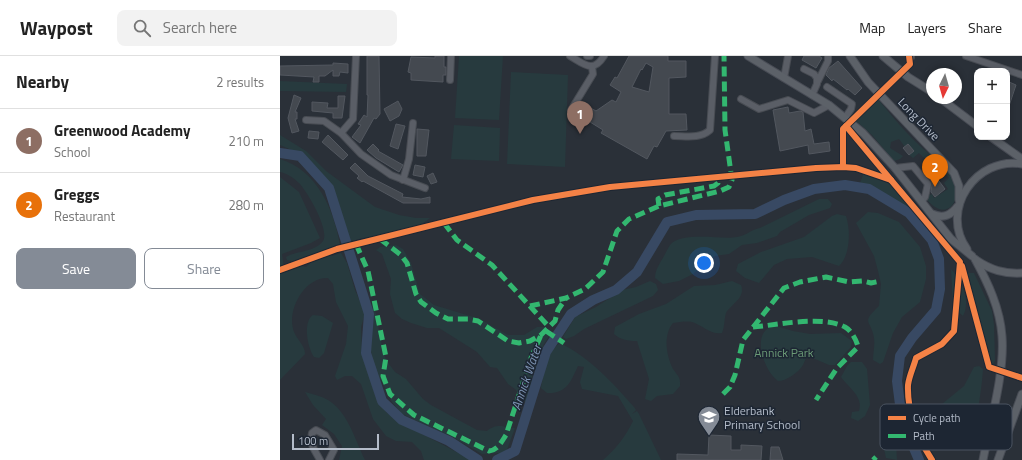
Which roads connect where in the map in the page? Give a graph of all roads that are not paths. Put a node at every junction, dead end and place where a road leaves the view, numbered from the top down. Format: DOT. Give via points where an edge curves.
graph roads {
  1 [pos="356,56"];
  2 [pos="451,56"];
  3 [pos="570,56"];
  4 [pos="587,56"];
  5 [pos="590,56"];
  6 [pos="603,56"];
  7 [pos="715,56"];
  8 [pos="748,56"];
  9 [pos="788,56"];
  10 [pos="828,56"];
  11 [pos="850,56"];
  12 [pos="883,56"];
  13 [pos="966,56"];
  14 [pos="592,67"];
  15 [pos="804,69"];
  16 [pos="1022,75"];
  17 [pos="784,78"];
  18 [pos="450,80"];
  19 [pos="818,81"];
  20 [pos="827,87"];
  21 [pos="926,88"];
  22 [pos="812,95"];
  23 [pos="741,99"];
  24 [pos="948,104"];
  25 [pos="829,105"];
  26 [pos="571,110"];
  27 [pos="844,118"];
  28 [pos="306,120"];
  29 [pos="413,123"];
  30 [pos="974,124"];
  31 [pos="341,133"];
  32 [pos="674,136"];
  33 [pos="995,140"];
  34 [pos="1022,159"];
  35 [pos="1022,164"];
  36 [pos="895,168"];
  37 [pos="403,180"];
  38 [pos="425,188"];
  39 [pos="922,201"];
  40 [pos="959,204"];
  41 [pos="932,214"];
  42 [pos="973,257"];
  43 [pos="1022,273"];
  44 [pos="1022,394"];
  45 [pos="994,404"];
  46 [pos="1012,422"];
  47 [pos="985,450"];
  48 [pos="1002,450"];
  49 [pos="320,460"];
  50 [pos="329,460"];
  51 [pos="983,460"];
  52 [pos="998,460"];
  1 -- 31 [label="street" via="353,119"];
  2 -- 18 [label="street"];
  3 -- 14 [label="street"];
  4 -- 5 [label="street"];
  6 -- 14 [label="street" via="599,64"];
  7 -- 32 [label="street" via="710,130 694,136"];
  8 -- 17 [label="main road"];
  9 -- 17 [label="street"];
  10 -- 19 [label="street"];
  11 -- 40 [label="main road, Long Drive" via="862,75 954,173 959,186"];
  12 -- 21 [label="main road, Long Drive"];
  13 -- 16 [label="street"];
  14 -- 26 [label="street" via="593,74"];
  15 -- 19 [label="street" via="816,76"];
  17 -- 22 [label="main road"];
  19 -- 22 [label="street"];
  20 -- 27 [label="street" via="852,104"];
  22 -- 25 [label="main road"];
  23 -- 25 [label="street" via="759,108 788,100 814,113"];
  24 -- 30 [label="main road"];
  25 -- 27 [label="main road"];
  27 -- 36 [label="main road" via="863,133"];
  28 -- 31 [label="street" via="324,121"];
  29 -- 37 [label="street" via="409,159"];
  31 -- 37 [label="street" via="361,154 391,175"];
  33 -- 34 [label="main road"];
  35 -- 40 [label="main road" via="1014,162 996,165 980,173 967,186"];
  36 -- 39 [label="main road"];
  36 -- 39 [label="street" via="912,166 928,184"];
  37 -- 38 [label="street"];
  39 -- 41 [label="main road"];
  40 -- 41 [label="main road" via="948,215"];
  40 -- 42 [label="main road, Long Drive" via="959,233"];
  41 -- 42 [label="main road" via="951,239"];
  42 -- 43 [label="main road" via="989,268 1005,273"];
  42 -- 45 [label="main road" via="989,284 1002,336 1001,366"];
  44 -- 46 [label="main road"];
  47 -- 51 [label="main road"];
  48 -- 52 [label="main road"];
  49 -- 50 [label="street" via="312,447 312,433 316,430 324,435 334,450"];
}
